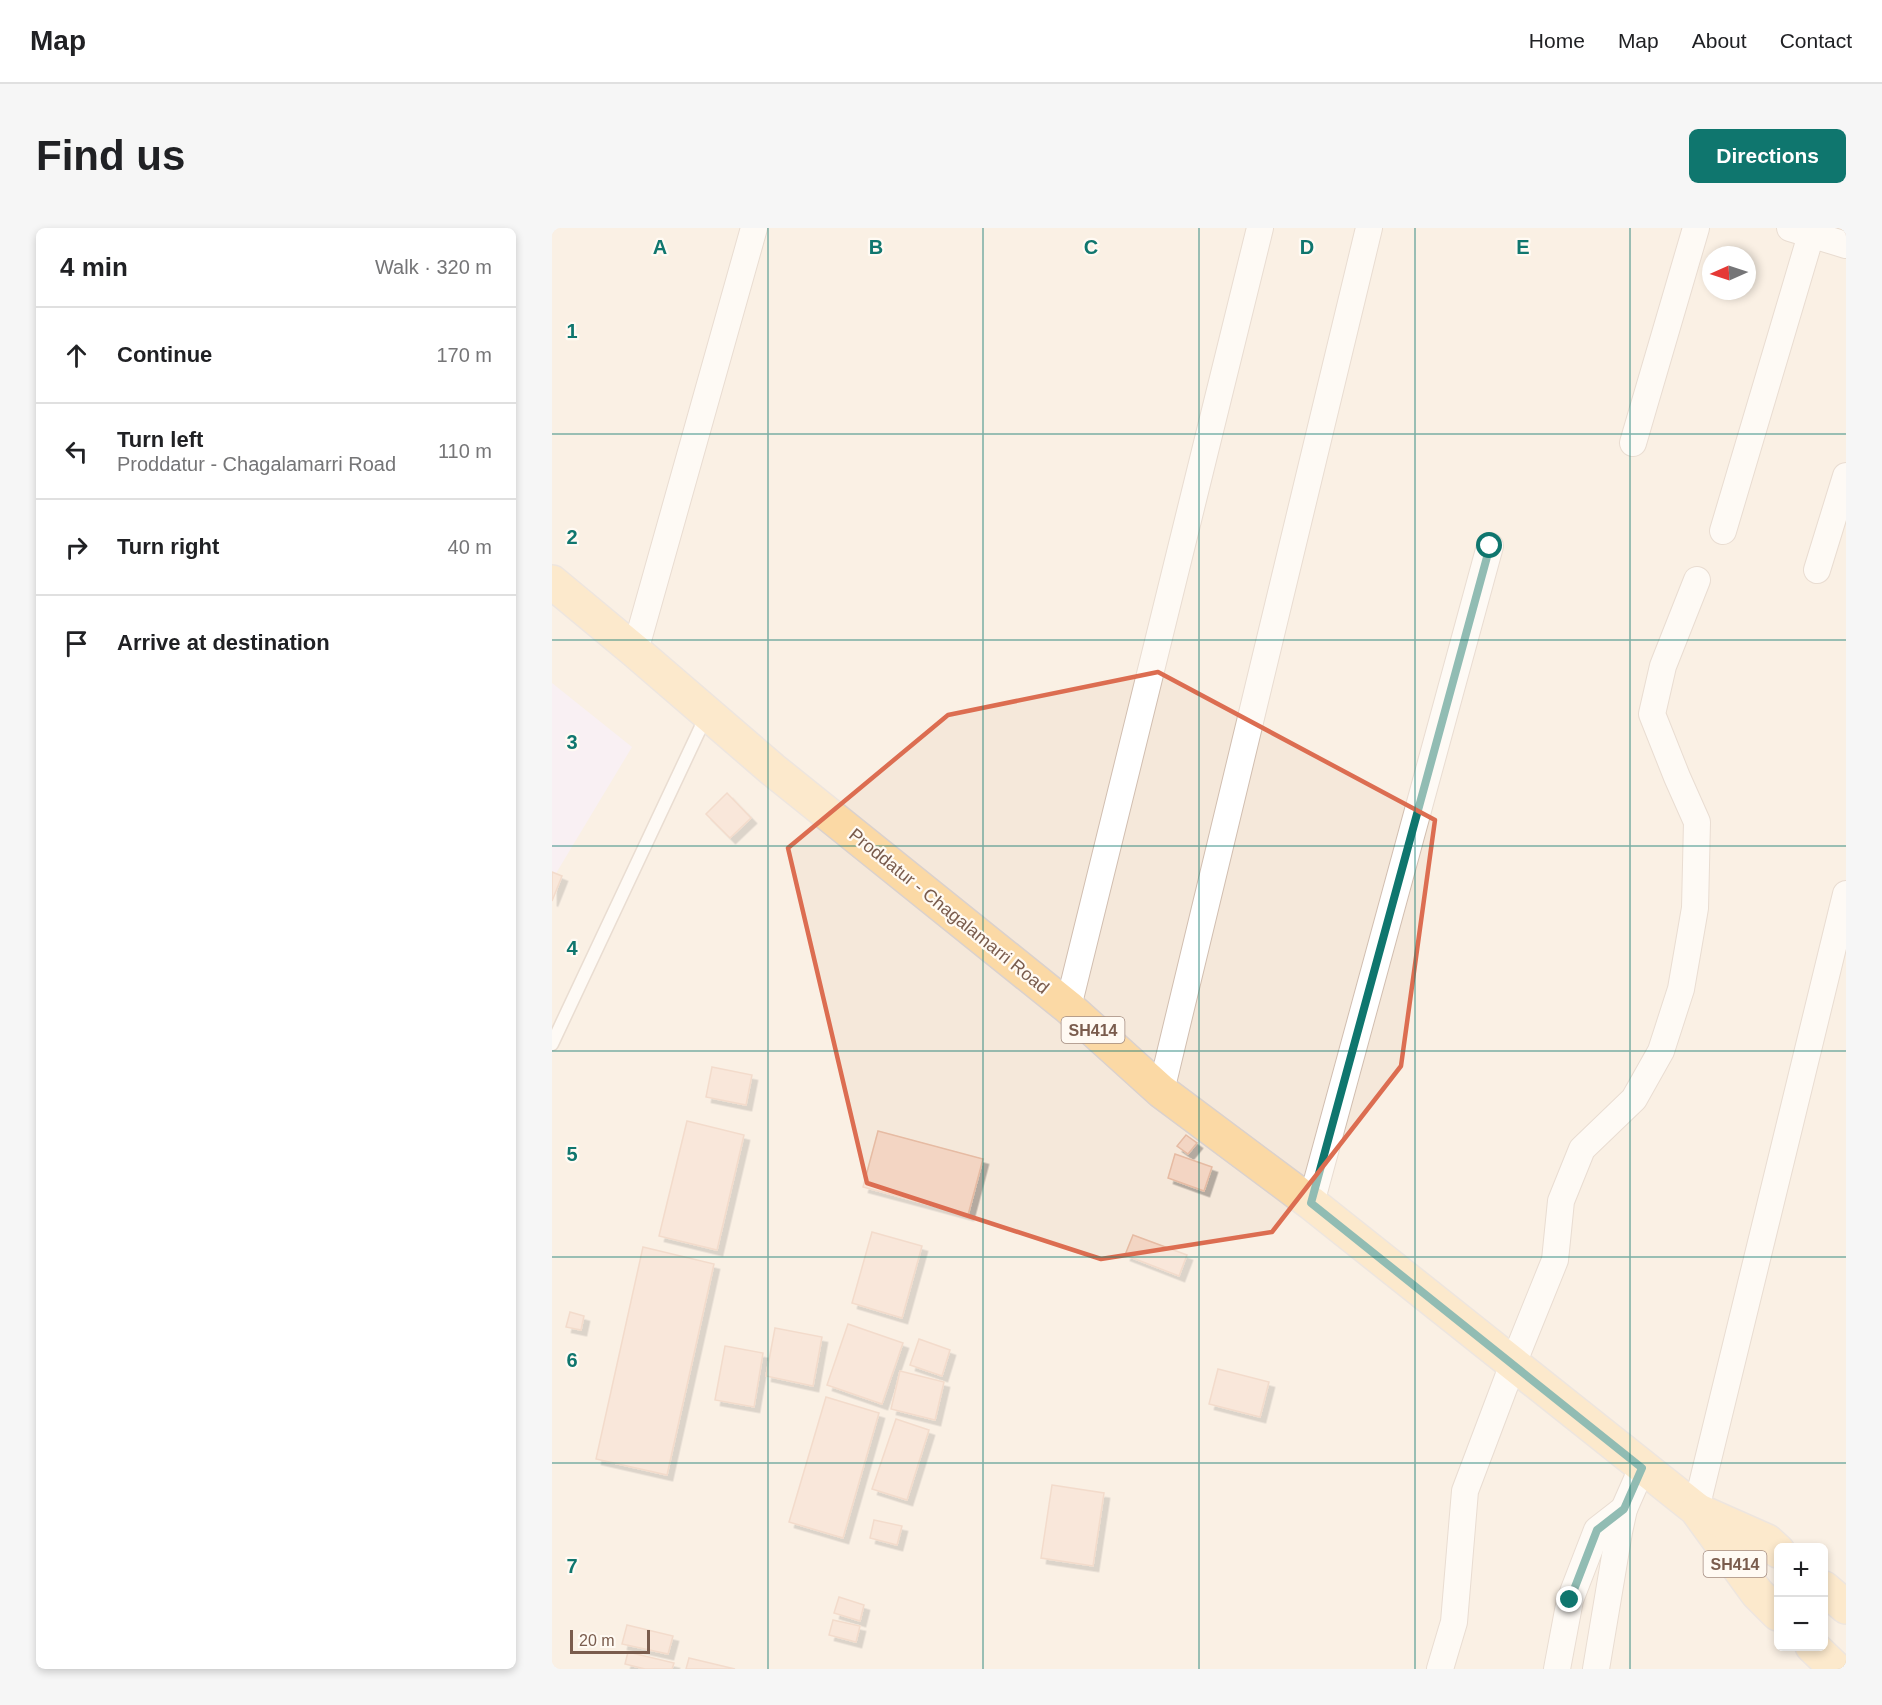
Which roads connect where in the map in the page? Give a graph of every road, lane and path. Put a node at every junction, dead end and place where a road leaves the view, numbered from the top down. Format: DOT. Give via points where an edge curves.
graph roads {
  1 [pos="754,228"];
  2 [pos="1260,228"];
  3 [pos="1369,228"];
  4 [pos="1696,228"];
  5 [pos="1805,230"];
  6 [pos="1846,245"];
  7 [pos="1634,442"];
  8 [pos="1846,477"];
  9 [pos="1723,531"];
  10 [pos="1490,546"];
  11 [pos="1817,570"];
  12 [pos="1697,580"];
  13 [pos="552,582"];
  14 [pos="635,651"];
  15 [pos="708,713"];
  16 [pos="1846,894"];
  17 [pos="1068,1007"];
  18 [pos="552,1044"];
  19 [pos="1161,1091"];
  20 [pos="1311,1203"];
  21 [pos="1513,1364"];
  22 [pos="1642,1468"];
  23 [pos="1624,1509"];
  24 [pos="1695,1509"];
  25 [pos="1774,1547"];
  26 [pos="1828,1591"];
  27 [pos="1846,1607"];
  28 [pos="1774,1609"];
  29 [pos="1816,1651"];
  30 [pos="1440,1669"];
  31 [pos="1557,1669"];
  32 [pos="1596,1669"];
  33 [pos="1836,1669"];
  1 -- 14 [label="street"];
  2 -- 17 [label="street"];
  3 -- 19 [label="street"];
  4 -- 7 [label="street"];
  5 -- 6 [label="street"];
  5 -- 9 [label="street"];
  8 -- 11 [label="street"];
  10 -- 20 [label="street"];
  12 -- 21 [label="street" via="1663,666 1653,714 1697,822 1695,908 1681,989 1660,1051 1634,1099 1582,1149 1561,1202 1555,1260"];
  13 -- 14 [label="main road, Proddatur - Chagalamarri Road / SH414"];
  14 -- 15 [label="main road, Proddatur - Chagalamarri Road / SH414"];
  15 -- 17 [label="main road, Proddatur - Chagalamarri Road / SH414"];
  15 -- 18 [label="lane"];
  16 -- 24 [label="street"];
  17 -- 19 [label="main road, Proddatur - Chagalamarri Road / SH414"];
  19 -- 20 [label="main road, Proddatur - Chagalamarri Road / SH414"];
  20 -- 21 [label="main road, Proddatur - Chagalamarri Road / SH414"];
  21 -- 22 [label="main road, Proddatur - Chagalamarri Road / SH414"];
  21 -- 30 [label="street" via="1466,1491 1454,1622"];
  22 -- 23 [label="street"];
  22 -- 24 [label="main road, Proddatur - Chagalamarri Road / SH414"];
  23 -- 31 [label="street" via="1597,1530 1570,1600"];
  23 -- 32 [label="street"];
  24 -- 25 [label="main road, SH414"];
  24 -- 28 [label="main road, Proddatur - Chagalamarri Road / SH414" via="1756,1593"];
  26 -- 27 [label="main road"];
  29 -- 33 [label="main road"];
}
